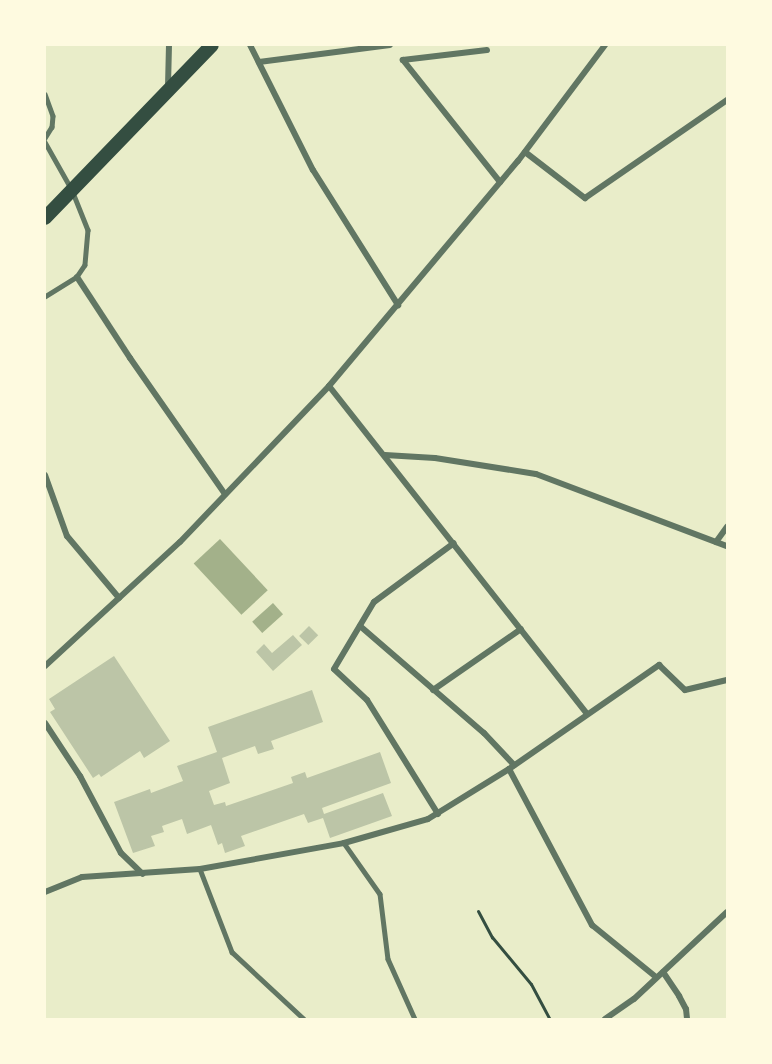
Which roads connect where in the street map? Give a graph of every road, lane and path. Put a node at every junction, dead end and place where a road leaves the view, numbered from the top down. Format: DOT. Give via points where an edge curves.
graph roads {
  1 [pos="169,45"];
  2 [pos="212,45"];
  3 [pos="250,45"];
  4 [pos="390,45"];
  5 [pos="605,45"];
  6 [pos="487,50"];
  7 [pos="259,62"];
  8 [pos="168,90"];
  9 [pos="45,94"];
  10 [pos="727,100"];
  11 [pos="45,138"];
  12 [pos="45,142"];
  13 [pos="525,152"];
  14 [pos="500,182"];
  15 [pos="72,190"];
  16 [pos="45,218"];
  17 [pos="77,277"];
  18 [pos="45,297"];
  19 [pos="398,305"];
  20 [pos="329,386"];
  21 [pos="385,455"];
  22 [pos="45,475"];
  23 [pos="225,494"];
  24 [pos="727,527"];
  25 [pos="716,542"];
  26 [pos="454,543"];
  27 [pos="727,546"];
  28 [pos="119,598"];
  29 [pos="360,626"];
  30 [pos="521,629"];
  31 [pos="46,664"];
  32 [pos="727,680"];
  33 [pos="434,690"];
  34 [pos="586,713"];
  35 [pos="45,723"];
  36 [pos="511,767"];
  37 [pos="438,814"];
  38 [pos="344,843"];
  39 [pos="200,869"];
  40 [pos="143,874"];
  41 [pos="45,892"];
  42 [pos="478,911"];
  43 [pos="727,912"];
  44 [pos="663,972"];
  45 [pos="656,977"];
  46 [pos="304,1019"];
  47 [pos="415,1019"];
  48 [pos="550,1019"];
  49 [pos="605,1019"];
  50 [pos="687,1019"];
  1 -- 8 [label="street"];
  2 -- 8 [label="main road"];
  3 -- 7 [label="street"];
  4 -- 7 [label="street"];
  5 -- 13 [label="street"];
  6 -- 14 [label="street" via="403,60"];
  7 -- 19 [label="street" via="313,170"];
  8 -- 15 [label="main road"];
  9 -- 11 [label="lane" via="53,116"];
  10 -- 13 [label="street" via="585,198"];
  12 -- 15 [label="lane"];
  13 -- 14 [label="street"];
  14 -- 19 [label="street"];
  15 -- 16 [label="main road"];
  15 -- 17 [label="lane" via="88,230 85,265"];
  17 -- 18 [label="lane"];
  17 -- 23 [label="street"];
  19 -- 20 [label="street"];
  20 -- 21 [label="street"];
  20 -- 23 [label="street"];
  21 -- 25 [label="street" via="435,458 536,474"];
  21 -- 26 [label="street"];
  22 -- 28 [label="street" via="67,536"];
  23 -- 28 [label="street"];
  24 -- 25 [label="street"];
  25 -- 27 [label="street"];
  26 -- 29 [label="street" via="374,602"];
  26 -- 30 [label="street"];
  28 -- 31 [label="street"];
  29 -- 33 [label="street"];
  29 -- 37 [label="street" via="334,669 366,700"];
  30 -- 33 [label="street"];
  30 -- 34 [label="street"];
  32 -- 34 [label="street" via="685,690 659,665"];
  33 -- 36 [label="street" via="484,733"];
  34 -- 36 [label="street"];
  35 -- 40 [label="street" via="80,776 121,853"];
  36 -- 37 [label="street"];
  36 -- 45 [label="street" via="592,925"];
  37 -- 38 [label="street"];
  38 -- 39 [label="street"];
  38 -- 47 [label="lane" via="380,894 388,959"];
  39 -- 40 [label="street"];
  39 -- 46 [label="lane" via="232,952"];
  40 -- 41 [label="street" via="82,877"];
  42 -- 48 [label="path" via="492,937 531,984"];
  43 -- 44 [label="street"];
  44 -- 45 [label="street"];
  44 -- 50 [label="street" via="686,1009"];
  45 -- 49 [label="street"];
}
